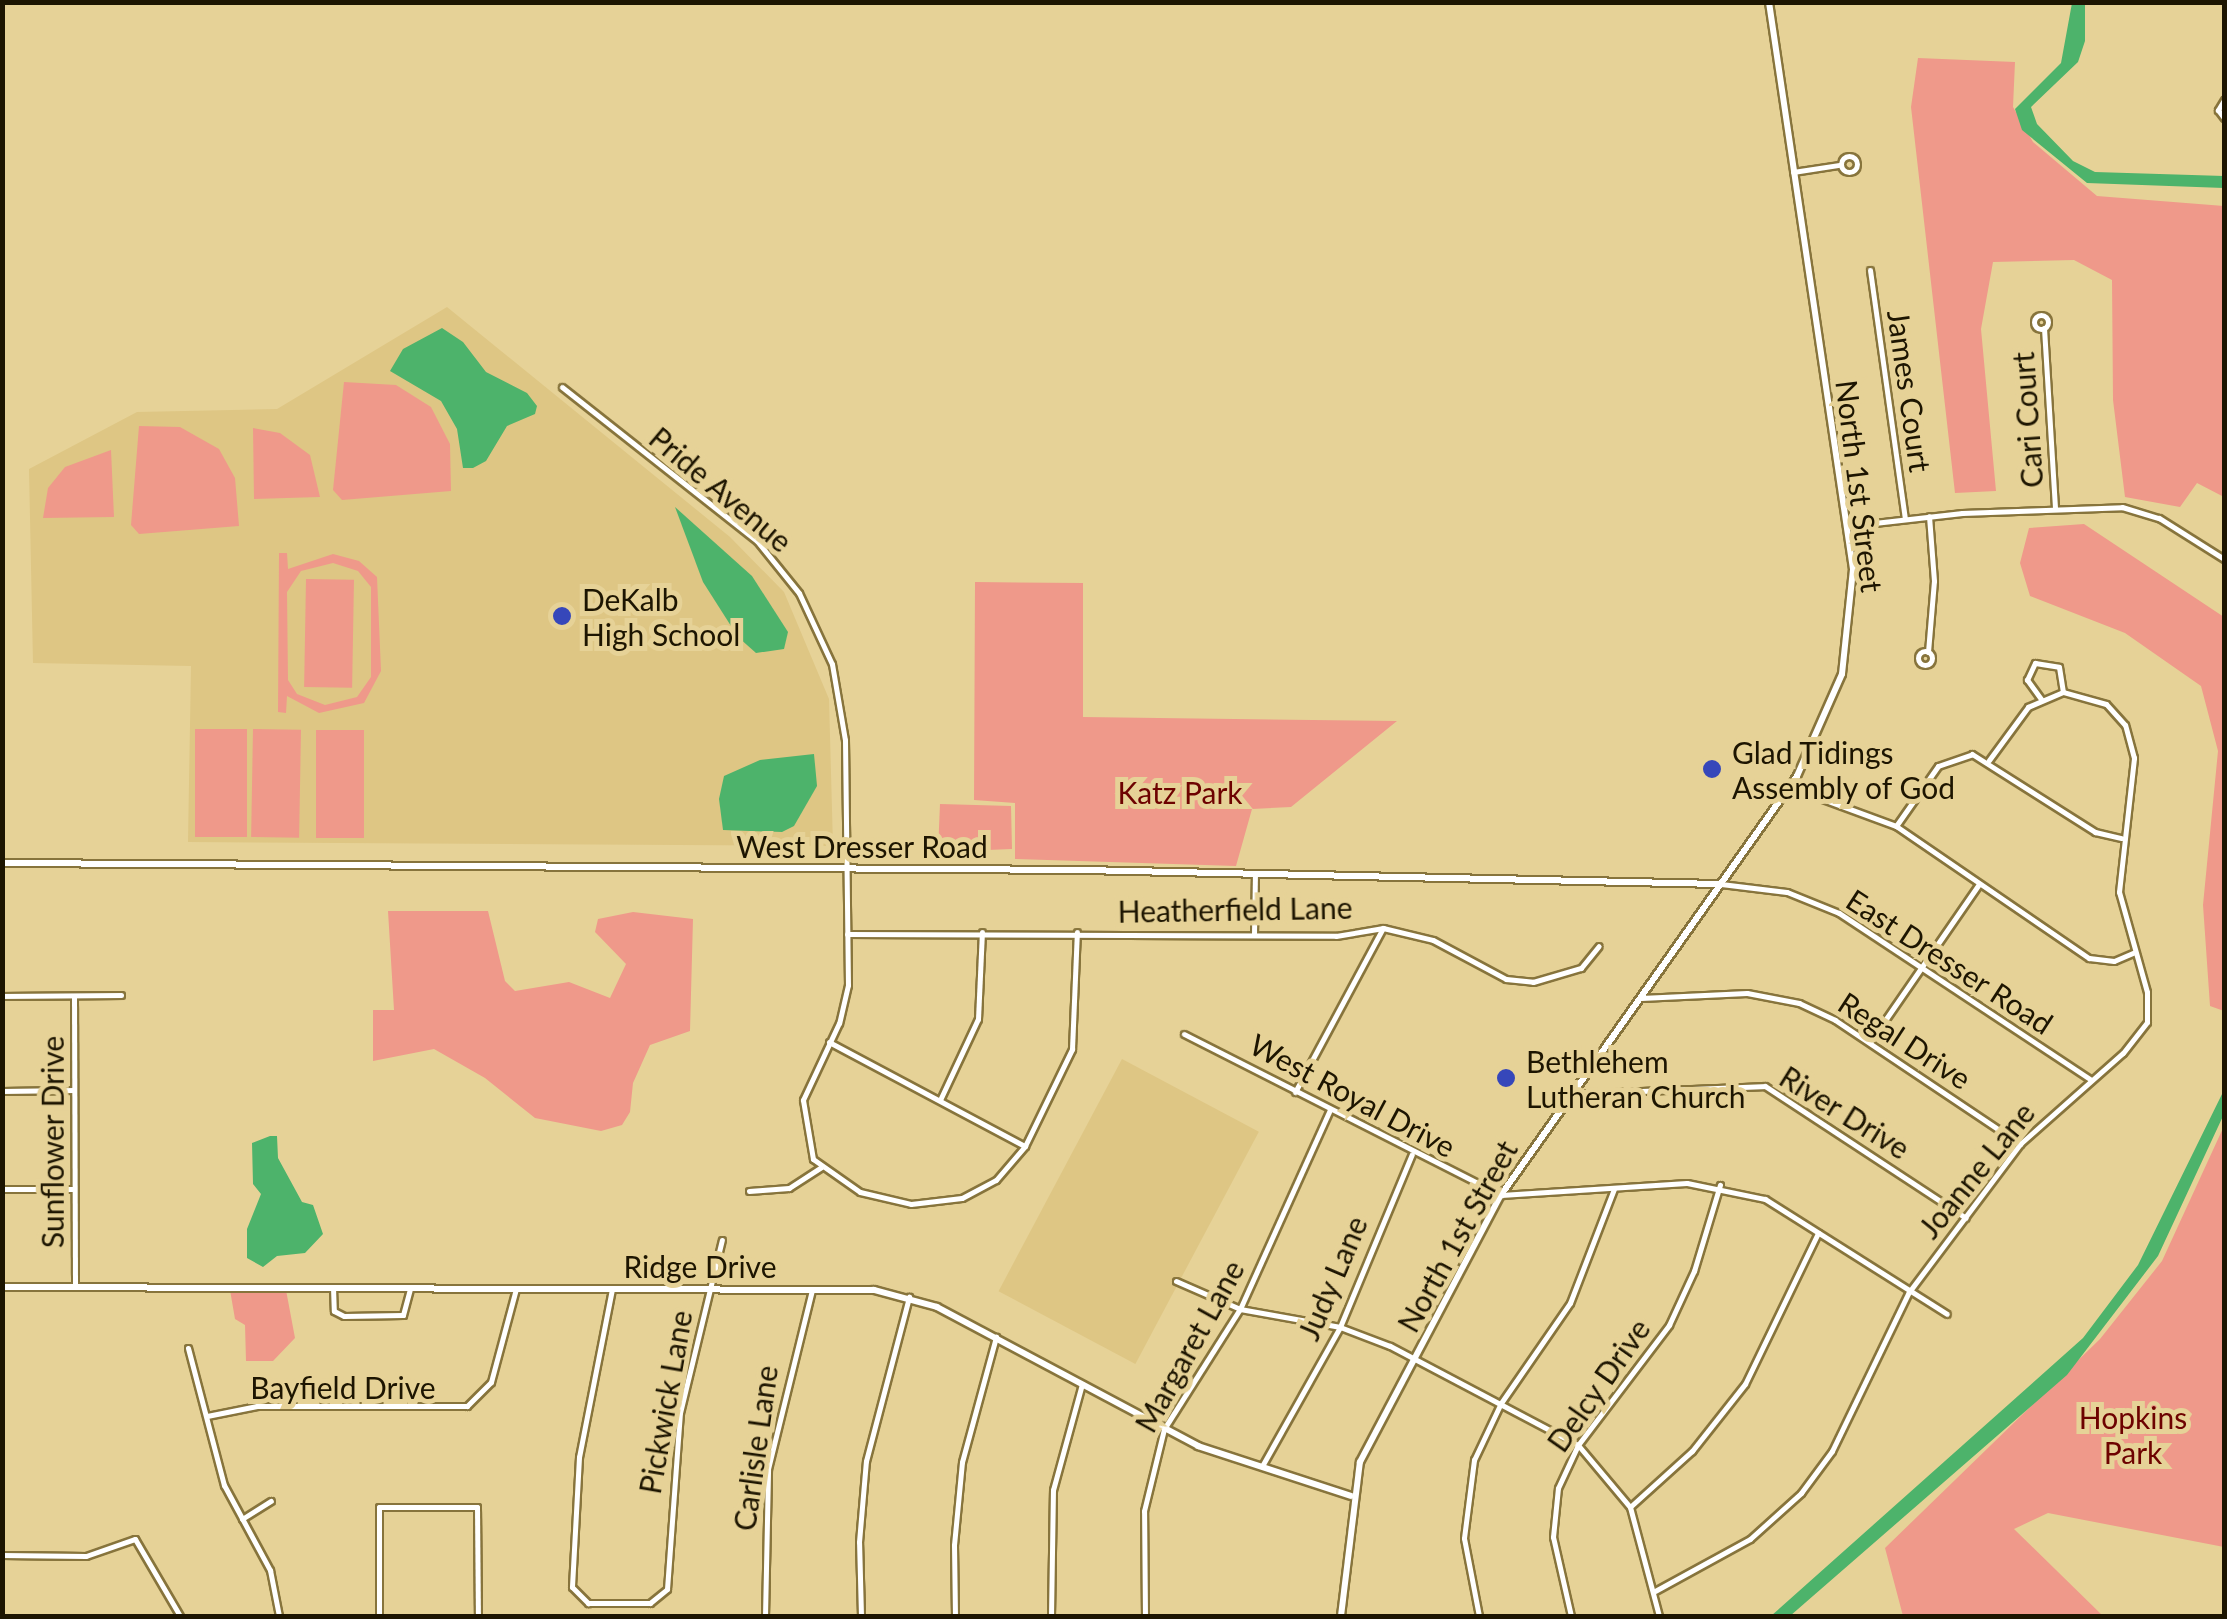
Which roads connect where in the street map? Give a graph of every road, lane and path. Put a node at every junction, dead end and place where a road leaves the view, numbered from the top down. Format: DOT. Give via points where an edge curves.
graph roads {
  1 [pos="1769,2"];
  2 [pos="2224,100"];
  3 [pos="2224,118"];
  4 [pos="1840,165"];
  5 [pos="1793,172"];
  6 [pos="1870,270"];
  7 [pos="2044,328"];
  8 [pos="562,388"];
  9 [pos="2055,509"];
  10 [pos="1929,516"];
  11 [pos="1905,518"];
  12 [pos="1848,526"];
  13 [pos="2224,560"];
  14 [pos="1928,652"];
  15 [pos="2063,692"];
  16 [pos="2041,699"];
  17 [pos="1989,760"];
  18 [pos="1790,786"];
  19 [pos="1896,826"];
  20 [pos="2120,838"];
  21 [pos="2,863"];
  22 [pos="845,868"];
  23 [pos="1255,874"];
  24 [pos="1721,884"];
  25 [pos="1979,884"];
  26 [pos="1383,928"];
  27 [pos="982,932"];
  28 [pos="1077,932"];
  29 [pos="847,934"];
  30 [pos="1254,935"];
  31 [pos="1598,946"];
  32 [pos="2133,953"];
  33 [pos="1922,968"];
  34 [pos="2,996"];
  35 [pos="74,996"];
  36 [pos="121,996"];
  37 [pos="1636,999"];
  38 [pos="1184,1034"];
  39 [pos="829,1042"];
  40 [pos="1870,1042"];
  41 [pos="2090,1079"];
  42 [pos="74,1090"];
  43 [pos="2,1091"];
  44 [pos="1295,1092"];
  45 [pos="1568,1094"];
  46 [pos="940,1100"];
  47 [pos="1330,1110"];
  48 [pos="2020,1144"];
  49 [pos="1025,1146"];
  50 [pos="1412,1154"];
  51 [pos="821,1167"];
  52 [pos="1720,1185"];
  53 [pos="1615,1188"];
  54 [pos="74,1189"];
  55 [pos="2,1190"];
  56 [pos="749,1191"];
  57 [pos="1501,1195"];
  58 [pos="1966,1218"];
  59 [pos="1819,1232"];
  60 [pos="722,1240"];
  61 [pos="1176,1280"];
  62 [pos="2,1286"];
  63 [pos="333,1286"];
  64 [pos="410,1286"];
  65 [pos="75,1287"];
  66 [pos="516,1287"];
  67 [pos="612,1288"];
  68 [pos="709,1289"];
  69 [pos="812,1289"];
  70 [pos="1908,1292"];
  71 [pos="909,1297"];
  72 [pos="1240,1309"];
  73 [pos="1947,1314"];
  74 [pos="1340,1327"];
  75 [pos="996,1337"];
  76 [pos="188,1348"];
  77 [pos="1415,1358"];
  78 [pos="1082,1384"];
  79 [pos="1501,1403"];
  80 [pos="207,1416"];
  81 [pos="1164,1429"];
  82 [pos="1578,1446"];
  83 [pos="1261,1468"];
  84 [pos="1352,1496"];
  85 [pos="271,1501"];
  86 [pos="1630,1507"];
  87 [pos="242,1518"];
  88 [pos="2,1555"];
  89 [pos="1655,1592"];
  90 [pos="180,1616"];
  91 [pos="279,1616"];
  92 [pos="379,1616"];
  93 [pos="478,1616"];
  94 [pos="765,1616"];
  95 [pos="862,1616"];
  96 [pos="956,1616"];
  97 [pos="1051,1616"];
  98 [pos="1145,1616"];
  99 [pos="1341,1616"];
  100 [pos="1479,1616"];
  101 [pos="1572,1616"];
  102 [pos="1659,1616"];
  1 -- 5 [label="street, North 1st Street"];
  2 -- 3 [label="street" via="2218,110"];
  4 -- 5 [label="street"];
  5 -- 12 [label="street, North 1st Street"];
  6 -- 11 [label="street, James Court"];
  7 -- 9 [label="street, Cari Court"];
  8 -- 22 [label="street, Pride Avenue" via="757,542 810,612 843,710"];
  9 -- 10 [label="street"];
  9 -- 13 [label="street" via="2139,510"];
  10 -- 11 [label="street"];
  10 -- 14 [label="street" via="1934,582"];
  11 -- 12 [label="street"];
  12 -- 18 [label="street, North 1st Street" via="1853,601 1842,674 1823,729"];
  15 -- 16 [label="street"];
  15 -- 16 [label="street, Joanne Lane" via="2058,667 2036,663 2028,686"];
  15 -- 20 [label="street, Joanne Lane" via="2106,704 2131,738"];
  16 -- 17 [label="street"];
  17 -- 19 [label="street" via="1966,754 1945,761"];
  17 -- 20 [label="street" via="2095,832"];
  18 -- 19 [label="street"];
  18 -- 24 [label="street, North 1st Street"];
  19 -- 25 [label="street"];
  20 -- 32 [label="street, Joanne Lane" via="2119,892"];
  21 -- 22 [label="street, West Dresser Road"];
  22 -- 23 [label="street, West Dresser Road"];
  22 -- 29 [label="street, Pride Avenue"];
  23 -- 24 [label="street, West Dresser Road"];
  23 -- 30 [label="street"];
  24 -- 33 [label="street, East Dresser Road" via="1817,902"];
  24 -- 37 [label="street, North 1st Street"];
  25 -- 32 [label="street" via="2089,958 2114,961"];
  25 -- 33 [label="street"];
  26 -- 30 [label="street, Heatherfield Lane" via="1341,936"];
  26 -- 31 [label="street, Heatherfield Lane" via="1433,940 1506,979 1533,982 1581,968"];
  26 -- 44 [label="street"];
  27 -- 28 [label="street, Heatherfield Lane"];
  27 -- 29 [label="street, Heatherfield Lane"];
  27 -- 46 [label="street" via="978,1018"];
  28 -- 30 [label="street, Heatherfield Lane"];
  28 -- 49 [label="street" via="1072,1049"];
  29 -- 39 [label="street, Pride Avenue" via="847,998"];
  32 -- 41 [label="street, Joanne Lane" via="2148,992 2146,1022 2133,1043"];
  33 -- 40 [label="street"];
  33 -- 41 [label="street, East Dresser Road"];
  34 -- 35 [label="street"];
  35 -- 36 [label="street"];
  35 -- 42 [label="street, Sunflower Drive"];
  37 -- 40 [label="street, Regal Drive" via="1770,996 1823,1013"];
  37 -- 45 [label="street, North 1st Street"];
  38 -- 44 [label="street, West Royal Drive"];
  39 -- 46 [label="street"];
  39 -- 51 [label="street, Pride Avenue" via="810,1076 802,1111 808,1148"];
  40 -- 48 [label="street, Regal Drive"];
  41 -- 48 [label="street, Joanne Lane"];
  42 -- 43 [label="street"];
  42 -- 54 [label="street, Sunflower Drive"];
  44 -- 47 [label="street, West Royal Drive"];
  45 -- 57 [label="street, North 1st Street"];
  45 -- 58 [label="street, River Drive" via="1765,1086"];
  46 -- 49 [label="street"];
  47 -- 50 [label="street, West Royal Drive"];
  47 -- 72 [label="street, Margaret Lane"];
  48 -- 58 [label="street, Joanne Lane"];
  49 -- 51 [label="street" via="986,1187 937,1204 872,1196"];
  50 -- 57 [label="street, West Royal Drive"];
  50 -- 74 [label="street, Judy Lane"];
  51 -- 56 [label="street" via="789,1188"];
  52 -- 53 [label="street"];
  52 -- 59 [label="street" via="1765,1199"];
  52 -- 82 [label="street, Delcy Drive" via="1694,1271 1669,1324"];
  53 -- 57 [label="street"];
  53 -- 79 [label="street" via="1570,1303"];
  54 -- 55 [label="street"];
  54 -- 65 [label="street, Sunflower Drive"];
  57 -- 77 [label="street, North 1st Street"];
  58 -- 70 [label="street, Joanne Lane"];
  59 -- 70 [label="street"];
  59 -- 86 [label="street" via="1745,1384 1692,1451"];
  60 -- 68 [label="street, Pickwick Lane"];
  61 -- 72 [label="street"];
  62 -- 65 [label="street, Ridge Drive"];
  63 -- 64 [label="street, Ridge Drive"];
  63 -- 64 [label="street" via="334,1312 344,1316 403,1315"];
  63 -- 65 [label="street, Ridge Drive"];
  64 -- 66 [label="street, Ridge Drive"];
  66 -- 67 [label="street, Ridge Drive"];
  66 -- 80 [label="street, Bayfield Drive" via="490,1382 467,1406 257,1406"];
  67 -- 68 [label="street, Ridge Drive"];
  67 -- 68 [label="street, Pickwick Lane" via="589,1384 574,1500 572,1587 588,1603 662,1598 680,1413"];
  68 -- 69 [label="street, Ridge Drive"];
  69 -- 71 [label="street, Ridge Drive"];
  69 -- 94 [label="street, Carlisle Lane" via="768,1468"];
  70 -- 73 [label="street"];
  70 -- 89 [label="street, Joanne Lane" via="1832,1451 1801,1493 1750,1539"];
  71 -- 75 [label="street, Ridge Drive"];
  71 -- 95 [label="street" via="866,1461"];
  72 -- 74 [label="street"];
  72 -- 81 [label="street, Margaret Lane"];
  74 -- 77 [label="street"];
  74 -- 83 [label="street, Judy Lane" via="1275,1432"];
  75 -- 78 [label="street, Ridge Drive"];
  75 -- 96 [label="street" via="962,1462"];
  76 -- 80 [label="street"];
  77 -- 79 [label="street"];
  77 -- 84 [label="street, North 1st Street" via="1366,1449"];
  78 -- 81 [label="street, Ridge Drive"];
  78 -- 97 [label="street" via="1054,1490"];
  79 -- 82 [label="street"];
  79 -- 100 [label="street" via="1474,1460 1464,1504 1466,1564"];
  80 -- 87 [label="street"];
  81 -- 83 [label="street, Ridge Drive"];
  81 -- 98 [label="street, Margaret Lane" via="1144,1511"];
  82 -- 86 [label="street"];
  82 -- 101 [label="street, Delcy Drive" via="1558,1488 1552,1524"];
  83 -- 84 [label="street, Ridge Drive"];
  84 -- 99 [label="street, North 1st Street"];
  85 -- 87 [label="street"];
  86 -- 89 [label="street"];
  87 -- 91 [label="street" via="270,1570"];
  88 -- 90 [label="street" via="86,1556 135,1539"];
  89 -- 102 [label="street"];
  92 -- 93 [label="street" via="379,1507 477,1507"];
}
